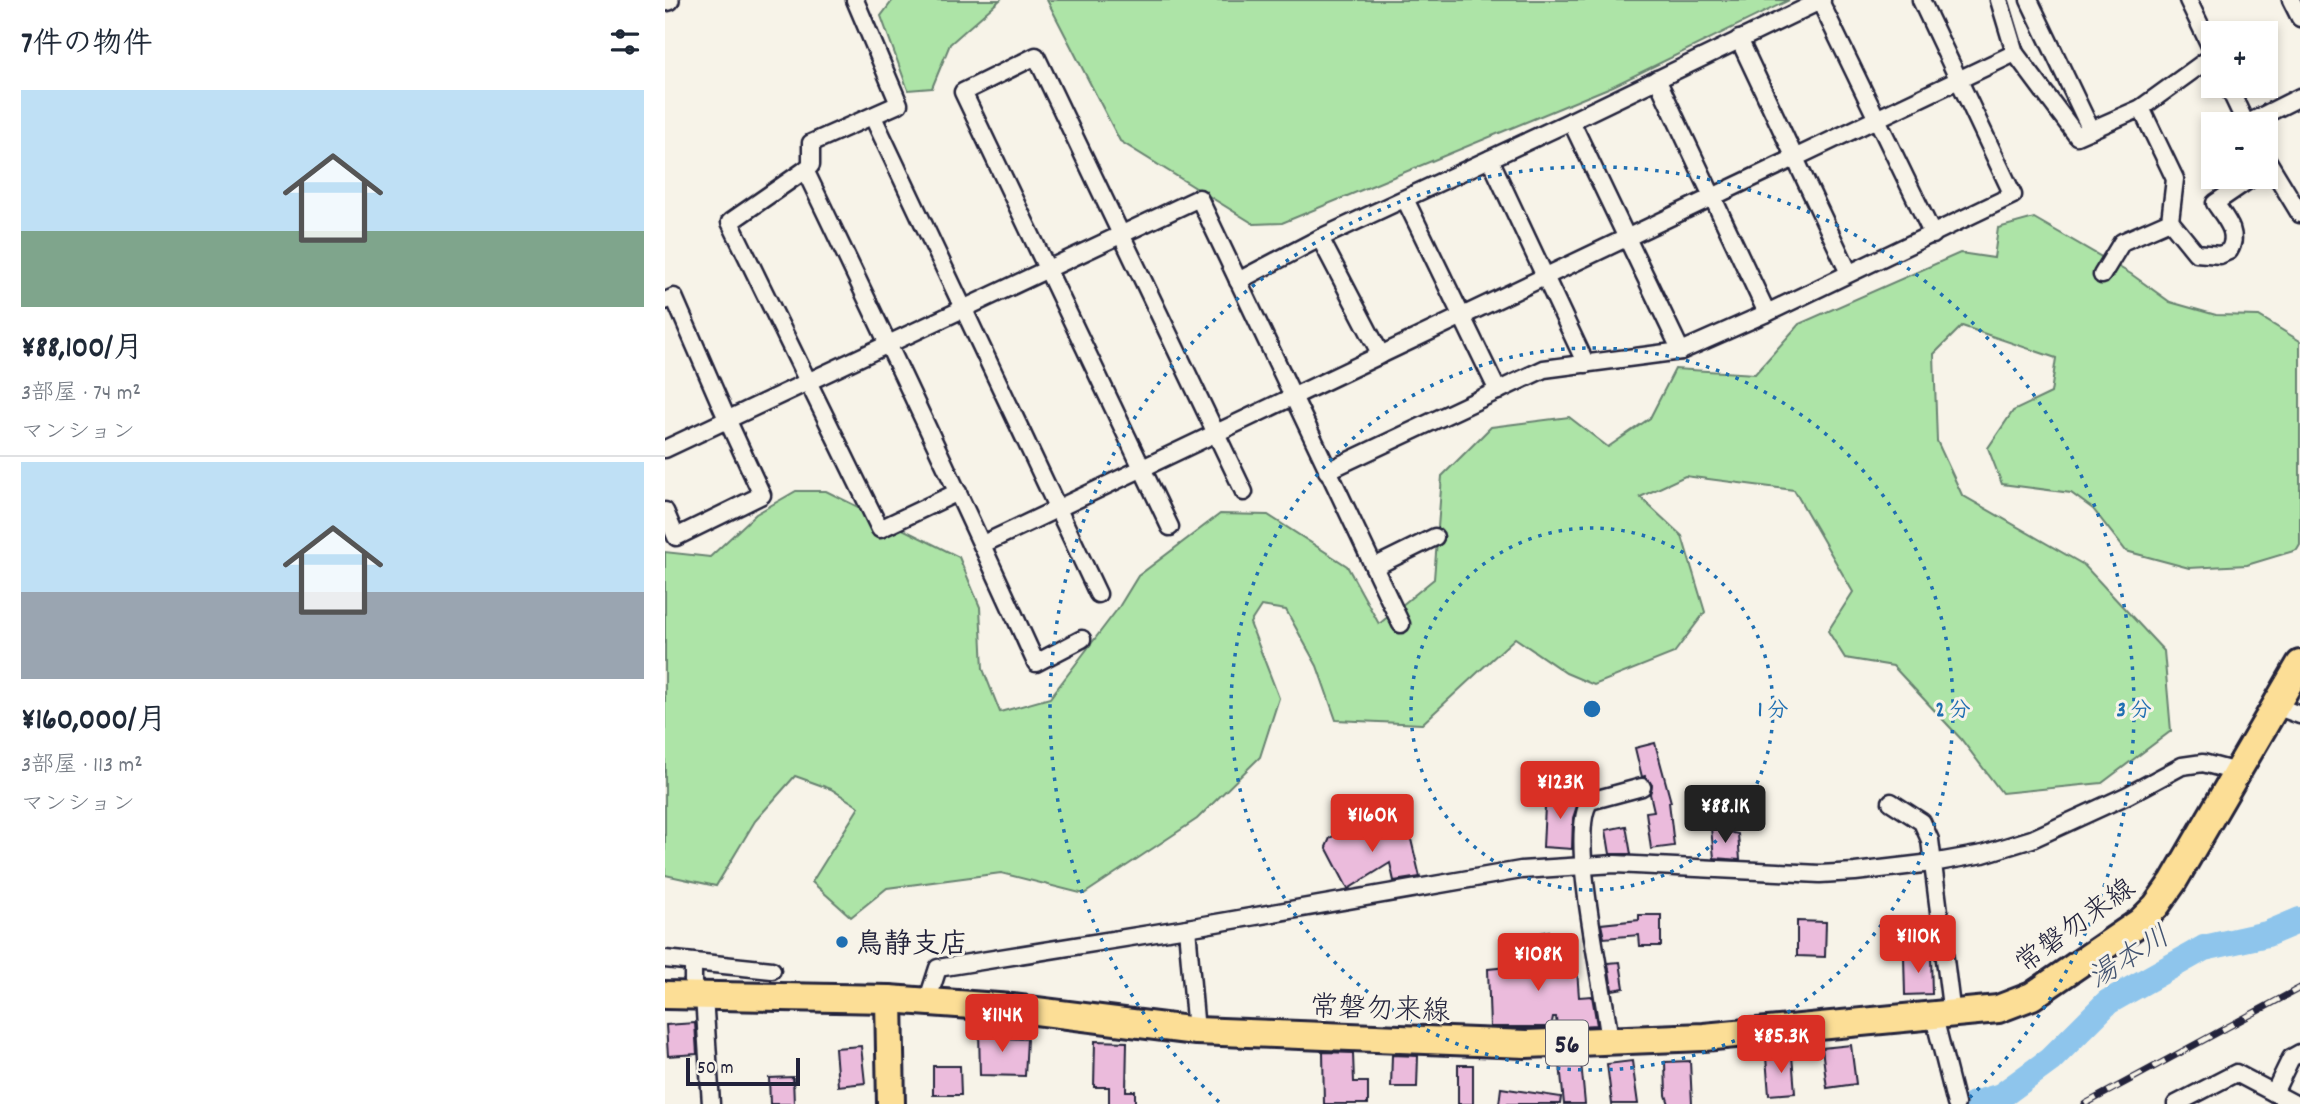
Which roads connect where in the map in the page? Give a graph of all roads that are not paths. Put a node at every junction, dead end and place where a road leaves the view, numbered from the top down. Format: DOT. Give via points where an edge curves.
graph roads {
  1 [pos="855,0"];
  2 [pos="1921,0"];
  3 [pos="1999,0"];
  4 [pos="2029,0"];
  5 [pos="2188,0"];
  6 [pos="2291,0"];
  7 [pos="1821,1"];
  8 [pos="2300,18"];
  9 [pos="2201,28"];
  10 [pos="1739,39"];
  11 [pos="2015,53"];
  12 [pos="2201,64"];
  13 [pos="1657,79"];
  14 [pos="1959,80"];
  15 [pos="2300,97"];
  16 [pos="2234,98"];
  17 [pos="2141,108"];
  18 [pos="873,117"];
  19 [pos="1879,118"];
  20 [pos="1571,121"];
  21 [pos="2091,130"];
  22 [pos="1795,158"];
  23 [pos="1490,159"];
  24 [pos="805,170"];
  25 [pos="2278,180"];
  26 [pos="2235,189"];
  27 [pos="1712,197"];
  28 [pos="1405,199"];
  29 [pos="2300,214"];
  30 [pos="2170,221"];
  31 [pos="1122,233"];
  32 [pos="1933,235"];
  33 [pos="1628,237"];
  34 [pos="1320,238"];
  35 [pos="1047,271"];
  36 [pos="1849,273"];
  37 [pos="2102,275"];
  38 [pos="1546,277"];
  39 [pos="1238,281"];
  40 [pos="665,301"];
  41 [pos="962,308"];
  42 [pos="1767,313"];
  43 [pos="1461,317"];
  44 [pos="888,344"];
  45 [pos="1681,351"];
  46 [pos="1381,355"];
  47 [pos="1586,364"];
  48 [pos="809,383"];
  49 [pos="1498,391"];
  50 [pos="1292,397"];
  51 [pos="727,419"];
  52 [pos="1217,433"];
  53 [pos="665,449"];
  54 [pos="1142,468"];
  55 [pos="1327,471"];
  56 [pos="958,492"];
  57 [pos="1244,492"];
  58 [pos="1057,509"];
  59 [pos="665,511"];
  60 [pos="1170,527"];
  61 [pos="1435,537"];
  62 [pos="983,544"];
  63 [pos="1374,567"];
  64 [pos="1098,594"];
  65 [pos="1401,624"];
  66 [pos="1082,639"];
  67 [pos="2300,664"];
  68 [pos="2288,711"];
  69 [pos="2237,772"];
  70 [pos="1642,787"];
  71 [pos="1891,802"];
  72 [pos="1932,863"];
  73 [pos="1582,866"];
  74 [pos="1187,928"];
  75 [pos="665,959"];
  76 [pos="694,963"];
  77 [pos="772,971"];
  78 [pos="665,995"];
  79 [pos="699,996"];
  80 [pos="889,999"];
  81 [pos="927,1002"];
  82 [pos="1943,1016"];
  83 [pos="1196,1031"];
  84 [pos="1610,1042"];
  85 [pos="2300,1053"];
  86 [pos="2274,1093"];
  87 [pos="711,1104"];
  88 [pos="891,1104"];
  89 [pos="1956,1104"];
  90 [pos="2176,1104"];
  91 [pos="2295,1104"];
  1 -- 18 [label="street" via="899,104"];
  2 -- 14 [label="street"];
  3 -- 11 [label="street"];
  4 -- 21 [label="street"];
  5 -- 9 [label="street"];
  6 -- 8 [label="street"];
  7 -- 10 [label="street"];
  7 -- 19 [label="street"];
  10 -- 13 [label="street"];
  10 -- 22 [label="street"];
  11 -- 14 [label="street"];
  11 -- 21 [label="street" via="2077,136"];
  12 -- 17 [label="street"];
  13 -- 20 [label="street"];
  13 -- 27 [label="street"];
  14 -- 19 [label="street"];
  14 -- 32 [label="street" via="2013,195"];
  15 -- 16 [label="street" via="2246,124"];
  17 -- 21 [label="street"];
  17 -- 30 [label="street" via="2175,180"];
  18 -- 24 [label="street" via="811,143 811,164"];
  18 -- 41 [label="street"];
  19 -- 22 [label="street"];
  19 -- 32 [label="street"];
  20 -- 23 [label="street"];
  20 -- 33 [label="street"];
  22 -- 27 [label="street"];
  22 -- 36 [label="street"];
  23 -- 28 [label="street"];
  23 -- 38 [label="street"];
  24 -- 44 [label="street"];
  24 -- 48 [label="street" via="730,222"];
  25 -- 29 [label="street"];
  26 -- 30 [label="street" via="2215,203 2233,231 2234,244 2229,251 2196,253"];
  27 -- 33 [label="street"];
  27 -- 42 [label="street"];
  28 -- 34 [label="street"];
  28 -- 43 [label="street"];
  30 -- 37 [label="street" via="2122,242"];
  31 -- 35 [label="street"];
  31 -- 35 [label="street" via="1035,56 964,92"];
  31 -- 39 [label="street" via="1199,198"];
  31 -- 52 [label="street"];
  32 -- 36 [label="street"];
  33 -- 38 [label="street"];
  33 -- 45 [label="street"];
  34 -- 39 [label="street"];
  34 -- 46 [label="street"];
  35 -- 41 [label="street"];
  35 -- 54 [label="street"];
  36 -- 42 [label="street"];
  38 -- 43 [label="street"];
  38 -- 47 [label="street"];
  39 -- 50 [label="street"];
  40 -- 51 [label="street" via="674,297"];
  41 -- 44 [label="street"];
  41 -- 58 [label="street"];
  42 -- 45 [label="street"];
  43 -- 46 [label="street"];
  43 -- 49 [label="street"];
  44 -- 48 [label="street"];
  44 -- 56 [label="street"];
  45 -- 47 [label="street"];
  46 -- 50 [label="street"];
  47 -- 49 [label="street" via="1545,369"];
  48 -- 51 [label="street"];
  48 -- 56 [label="street" via="880,529"];
  49 -- 55 [label="street"];
  50 -- 52 [label="street"];
  50 -- 55 [label="street"];
  51 -- 53 [label="street"];
  51 -- 59 [label="street" via="762,495 676,537"];
  52 -- 54 [label="street"];
  52 -- 57 [label="street"];
  54 -- 58 [label="street"];
  54 -- 60 [label="street"];
  55 -- 63 [label="street"];
  56 -- 62 [label="street"];
  58 -- 62 [label="street"];
  58 -- 64 [label="street"];
  61 -- 63 [label="street"];
  62 -- 66 [label="street" via="1036,663"];
  63 -- 65 [label="street"];
  67 -- 68 [label="main road, 常磐勿来線 / 56"];
  68 -- 69 [label="main road, 常磐勿来線 / 56"];
  69 -- 72 [label="street" via="2203,763 2182,766 2032,839"];
  69 -- 82 [label="main road, 常磐勿来線 / 56" via="2173,881 2140,922 2032,996 1998,1009"];
  70 -- 73 [label="street" via="1586,806"];
  71 -- 72 [label="street" via="1922,822 1930,839"];
  72 -- 73 [label="street" via="1820,874"];
  72 -- 82 [label="street"];
  73 -- 74 [label="street" via="1474,876"];
  73 -- 84 [label="street"];
  74 -- 81 [label="street" via="938,968"];
  74 -- 83 [label="street"];
  75 -- 76 [label="street"];
  76 -- 77 [label="street"];
  76 -- 79 [label="street"];
  78 -- 79 [label="main road, 常磐勿来線 / 56"];
  79 -- 80 [label="main road, 常磐勿来線 / 56"];
  79 -- 87 [label="street"];
  80 -- 81 [label="main road, 常磐勿来線 / 56"];
  80 -- 88 [label="main road"];
  81 -- 83 [label="main road, 常磐勿来線 / 56"];
  82 -- 84 [label="main road, 常磐勿来線 / 56"];
  82 -- 89 [label="street"];
  83 -- 84 [label="main road, 常磐勿来線 / 56" via="1526,1044"];
  85 -- 86 [label="street" via="2291,1058"];
  86 -- 90 [label="street" via="2236,1073"];
  86 -- 91 [label="street"];
}
